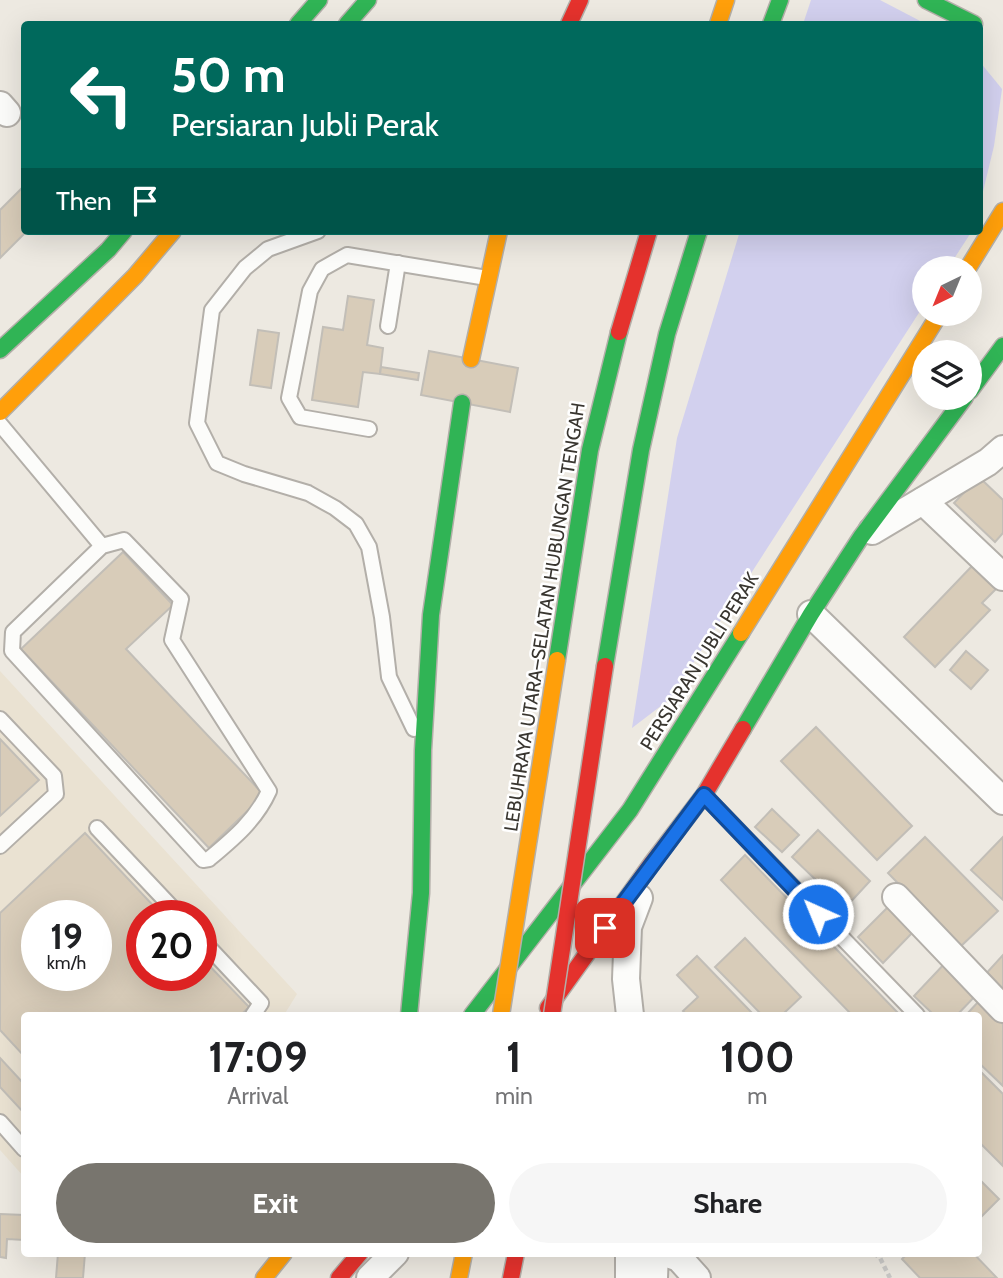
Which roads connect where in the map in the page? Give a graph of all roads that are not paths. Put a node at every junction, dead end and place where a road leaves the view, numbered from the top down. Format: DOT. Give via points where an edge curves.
graph roads {
  1 [pos="319,0"];
  2 [pos="368,0"];
  3 [pos="580,0"];
  4 [pos="726,0"];
  5 [pos="780,0"];
  6 [pos="926,0"];
  7 [pos="301,21"];
  8 [pos="350,21"];
  9 [pos="570,21"];
  10 [pos="719,21"];
  11 [pos="772,21"];
  12 [pos="968,21"];
  13 [pos="1003,211"];
  14 [pos="121,235"];
  15 [pos="170,235"];
  16 [pos="307,235"];
  17 [pos="498,235"];
  18 [pos="648,235"];
  19 [pos="698,235"];
  20 [pos="975,256"];
  21 [pos="398,263"];
  22 [pos="489,278"];
  23 [pos="388,326"];
  24 [pos="932,326"];
  25 [pos="1003,346"];
  26 [pos="0,350"];
  27 [pos="471,359"];
  28 [pos="982,375"];
  29 [pos="462,403"];
  30 [pos="955,410"];
  31 [pos="0,412"];
  32 [pos="0,424"];
  33 [pos="369,429"];
  34 [pos="998,462"];
  35 [pos="923,501"];
  36 [pos="861,537"];
  37 [pos="102,546"];
  38 [pos="1003,577"];
  39 [pos="811,614"];
  40 [pos="0,719"];
  41 [pos="423,750"];
  42 [pos="704,795"];
  43 [pos="1003,801"];
  44 [pos="97,828"];
  45 [pos="0,846"];
  46 [pos="652,863"];
  47 [pos="896,897"];
  48 [pos="165,900"];
  49 [pos="217,956"];
  50 [pos="1003,1009"];
  51 [pos="255,1012"];
  52 [pos="409,1012"];
  53 [pos="474,1012"];
  54 [pos="502,1012"];
  55 [pos="545,1012"];
  56 [pos="552,1012"];
  57 [pos="630,1012"];
  58 [pos="914,1012"];
  59 [pos="0,1122"];
  60 [pos="21,1146"];
  61 [pos="281,1257"];
  62 [pos="357,1257"];
  63 [pos="391,1257"];
  64 [pos="464,1257"];
  65 [pos="629,1257"];
  66 [pos="655,1257"];
  67 [pos="676,1257"];
  68 [pos="264,1278"];
  69 [pos="339,1278"];
  70 [pos="370,1278"];
  71 [pos="459,1278"];
  72 [pos="628,1278"];
  73 [pos="654,1278"];
  74 [pos="697,1278"];
  1 -- 7 [label="main road"];
  2 -- 8 [label="main road"];
  3 -- 9 [label="main road"];
  4 -- 10 [label="main road"];
  5 -- 11 [label="main road"];
  6 -- 12 [label="main road"];
  13 -- 20 [label="main road"];
  14 -- 26 [label="main road"];
  15 -- 31 [label="main road"];
  16 -- 41 [label="lane" via="268,249 212,310 197,423 217,463 308,493 356,524 369,547 389,677"];
  17 -- 22 [label="main road"];
  18 -- 54 [label="main road, LEBUHRAYA UTARA–SELATAN HUBUNGAN TENGAH, bridge" via="590,450"];
  19 -- 56 [label="main road, bridge" via="667,334 641,450"];
  21 -- 22 [label="lane"];
  21 -- 23 [label="lane"];
  21 -- 33 [label="lane" via="347,254 323,269 310,291 289,398 300,417"];
  22 -- 27 [label="main road"];
  24 -- 53 [label="main road, PERSIARAN JUBLI PERAK" via="631,810"];
  25 -- 28 [label="main road"];
  29 -- 41 [label="main road" via="431,615"];
  30 -- 36 [label="main road"];
  32 -- 37 [label="lane"];
  34 -- 35 [label="street"];
  35 -- 36 [label="street"];
  35 -- 38 [label="street"];
  36 -- 39 [label="main road"];
  37 -- 37 [label="lane" via="13,632 12,651 203,860 209,859 242,831 269,791 172,640 181,599 124,540"];
  39 -- 42 [label="main road"];
  39 -- 43 [label="street"];
  40 -- 45 [label="lane" via="54,776 56,794"];
  41 -- 52 [label="main road" via="421,893"];
  42 -- 46 [label="main road"];
  42 -- 58 [label="lane"];
  44 -- 48 [label="lane"];
  46 -- 55 [label="main road"];
  46 -- 57 [label="street" via="628,926"];
  47 -- 50 [label="street"];
  49 -- 51 [label="lane" via="261,1003"];
  59 -- 60 [label="lane"];
  61 -- 68 [label="main road"];
  62 -- 69 [label="main road"];
  63 -- 70 [label="street"];
  64 -- 71 [label="main road"];
  65 -- 72 [label="street"];
  66 -- 73 [label="street"];
  67 -- 74 [label="street"];
}
